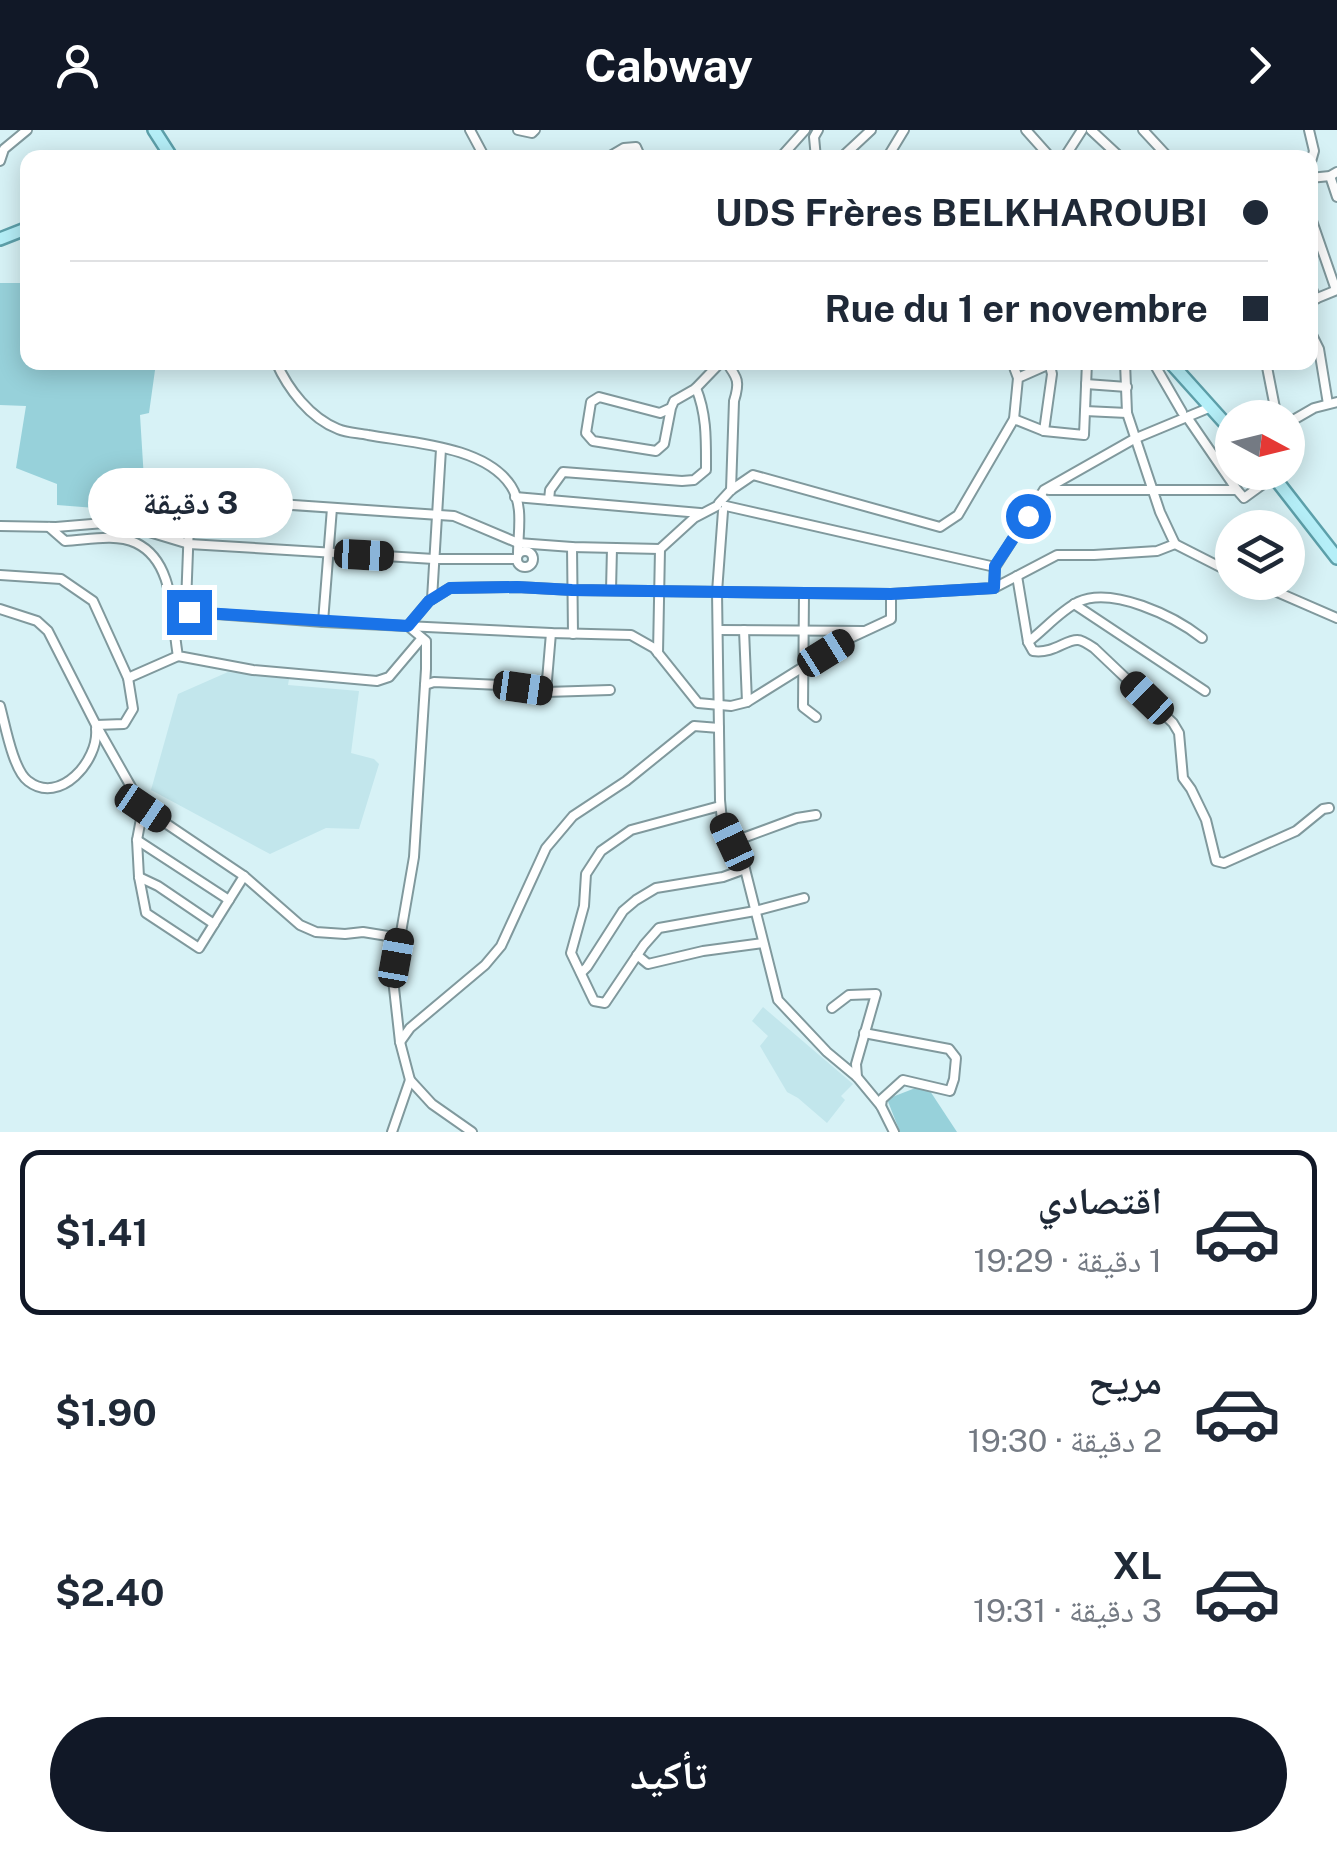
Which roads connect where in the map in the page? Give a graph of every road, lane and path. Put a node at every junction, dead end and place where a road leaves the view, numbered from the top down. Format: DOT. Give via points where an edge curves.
graph roads {
  1 [pos="27,130"];
  2 [pos="518,130"];
  3 [pos="535,130"];
  4 [pos="805,130"];
  5 [pos="871,130"];
  6 [pos="1026,130"];
  7 [pos="1091,130"];
  8 [pos="1143,130"];
  9 [pos="787,150"];
  10 [pos="850,150"];
  11 [pos="1044,150"];
  12 [pos="1112,150"];
  13 [pos="1162,150"];
  14 [pos="0,161"];
  15 [pos="1333,174"];
  16 [pos="1337,197"];
  17 [pos="1318,237"];
  18 [pos="1337,290"];
  19 [pos="1318,347"];
  20 [pos="279,370"];
  21 [pos="715,370"];
  22 [pos="731,370"];
  23 [pos="1015,370"];
  24 [pos="1036,370"];
  25 [pos="1052,370"];
  26 [pos="1087,370"];
  27 [pos="1126,370"];
  28 [pos="1158,370"];
  29 [pos="1177,370"];
  30 [pos="1267,370"];
  31 [pos="1018,378"];
  32 [pos="1086,384"];
  33 [pos="1127,387"];
  34 [pos="696,388"];
  35 [pos="1273,400"];
  36 [pos="1333,403"];
  37 [pos="1211,407"];
  38 [pos="671,408"];
  39 [pos="1085,410"];
  40 [pos="1215,412"];
  41 [pos="1128,413"];
  42 [pos="1305,413"];
  43 [pos="1184,414"];
  44 [pos="1014,420"];
  45 [pos="1044,432"];
  46 [pos="1136,438"];
  47 [pos="442,449"];
  48 [pos="1215,458"];
  49 [pos="732,490"];
  50 [pos="1044,490"];
  51 [pos="1237,490"];
  52 [pos="1255,490"];
  53 [pos="1283,490"];
  54 [pos="1153,491"];
  55 [pos="515,497"];
  56 [pos="549,500"];
  57 [pos="721,506"];
  58 [pos="332,508"];
  59 [pos="438,514"];
  60 [pos="703,514"];
  61 [pos="0,526"];
  62 [pos="48,528"];
  63 [pos="518,543"];
  64 [pos="189,544"];
  65 [pos="1175,544"];
  66 [pos="572,548"];
  67 [pos="612,548"];
  68 [pos="660,549"];
  69 [pos="328,553"];
  70 [pos="518,557"];
  71 [pos="434,558"];
  72 [pos="1337,558"];
  73 [pos="1215,564"];
  74 [pos="995,566"];
  75 [pos="524,567"];
  76 [pos="0,575"];
  77 [pos="1017,576"];
  78 [pos="522,587"];
  79 [pos="994,588"];
  80 [pos="572,590"];
  81 [pos="611,590"];
  82 [pos="659,590"];
  83 [pos="717,592"];
  84 [pos="804,593"];
  85 [pos="891,594"];
  86 [pos="432,599"];
  87 [pos="1296,600"];
  88 [pos="1074,604"];
  89 [pos="0,609"];
  90 [pos="1337,618"];
  91 [pos="323,622"];
  92 [pos="408,626"];
  93 [pos="718,630"];
  94 [pos="744,630"];
  95 [pos="804,631"];
  96 [pos="866,631"];
  97 [pos="551,634"];
  98 [pos="573,634"];
  99 [pos="422,638"];
  100 [pos="1202,638"];
  101 [pos="1028,642"];
  102 [pos="658,653"];
  103 [pos="178,656"];
  104 [pos="803,667"];
  105 [pos="128,678"];
  106 [pos="425,685"];
  107 [pos="610,690"];
  108 [pos="1204,691"];
  109 [pos="546,692"];
  110 [pos="747,702"];
  111 [pos="718,705"];
  112 [pos="0,706"];
  113 [pos="816,717"];
  114 [pos="96,725"];
  115 [pos="718,728"];
  116 [pos="720,806"];
  117 [pos="143,808"];
  118 [pos="1328,808"];
  119 [pos="816,815"];
  120 [pos="137,840"];
  121 [pos="732,842"];
  122 [pos="745,869"];
  123 [pos="244,876"];
  124 [pos="139,877"];
  125 [pos="804,898"];
  126 [pos="229,900"];
  127 [pos="755,911"];
  128 [pos="214,924"];
  129 [pos="400,938"];
  130 [pos="763,943"];
  131 [pos="637,955"];
  132 [pos="580,972"];
  133 [pos="832,1008"];
  134 [pos="864,1033"];
  135 [pos="400,1042"];
  136 [pos="858,1078"];
  137 [pos="410,1080"];
  138 [pos="882,1106"];
  139 [pos="394,1131"];
  140 [pos="472,1132"];
  141 [pos="894,1132"];
  1 -- 14 [label="street"];
  2 -- 3 [label="street"];
  4 -- 9 [label="street"];
  5 -- 10 [label="street"];
  6 -- 11 [label="street"];
  7 -- 12 [label="street"];
  8 -- 13 [label="street"];
  15 -- 16 [label="street"];
  17 -- 18 [label="street"];
  19 -- 36 [label="street"];
  20 -- 47 [label="street" via="309,412 338,430"];
  21 -- 34 [label="street"];
  22 -- 49 [label="street" via="737,377"];
  23 -- 31 [label="street"];
  24 -- 31 [label="street"];
  25 -- 45 [label="street"];
  26 -- 32 [label="street"];
  27 -- 33 [label="street"];
  28 -- 43 [label="street"];
  29 -- 37 [label="main road"];
  30 -- 35 [label="street"];
  31 -- 44 [label="street"];
  32 -- 33 [label="street"];
  32 -- 39 [label="street"];
  33 -- 41 [label="street"];
  34 -- 38 [label="street"];
  34 -- 56 [label="street" via="706,470 694,480 563,472"];
  36 -- 42 [label="street"];
  37 -- 40 [label="main road"];
  37 -- 43 [label="street"];
  38 -- 38 [label="street" via="660,412 599,396 586,433 592,441 656,451 664,444"];
  39 -- 41 [label="street"];
  39 -- 45 [label="street" via="1084,435"];
  41 -- 46 [label="street"];
  43 -- 46 [label="street"];
  43 -- 48 [label="street"];
  44 -- 45 [label="street"];
  44 -- 49 [label="street" via="958,515 940,527 753,476"];
  46 -- 50 [label="street"];
  46 -- 54 [label="street"];
  47 -- 55 [label="street" via="494,468"];
  47 -- 59 [label="street"];
  49 -- 57 [label="street"];
  50 -- 54 [label="street"];
  50 -- 74 [label="street"];
  51 -- 52 [label="street" via="1244,498"];
  51 -- 54 [label="street"];
  53 -- 72 [label="main road"];
  54 -- 65 [label="street"];
  55 -- 56 [label="street"];
  55 -- 63 [label="street"];
  56 -- 60 [label="street"];
  57 -- 60 [label="street"];
  57 -- 74 [label="street"];
  57 -- 83 [label="street"];
  58 -- 59 [label="street"];
  58 -- 64 [label="street" via="190,498"];
  58 -- 69 [label="street"];
  59 -- 63 [label="street"];
  59 -- 71 [label="street"];
  60 -- 68 [label="street"];
  61 -- 62 [label="street"];
  62 -- 64 [label="street" via="116,522"];
  62 -- 103 [label="street" via="65,541 135,543 155,559 168,585"];
  63 -- 66 [label="street"];
  63 -- 70 [label="street"];
  64 -- 69 [label="street"];
  64 -- 91 [label="street" via="189,612"];
  65 -- 73 [label="street"];
  65 -- 77 [label="street" via="1157,551 1057,555"];
  66 -- 67 [label="street"];
  66 -- 80 [label="street"];
  67 -- 68 [label="street"];
  67 -- 81 [label="street"];
  68 -- 82 [label="street"];
  69 -- 71 [label="street"];
  69 -- 91 [label="street"];
  70 -- 71 [label="street"];
  70 -- 75 [label="street"];
  70 -- 75 [label="street" via="532,557"];
  71 -- 86 [label="street"];
  74 -- 79 [label="street"];
  75 -- 78 [label="street"];
  76 -- 105 [label="street" via="61,579 93,601"];
  77 -- 79 [label="street"];
  77 -- 101 [label="street"];
  78 -- 80 [label="street"];
  78 -- 86 [label="street" via="450,588"];
  79 -- 85 [label="street"];
  80 -- 81 [label="street"];
  80 -- 98 [label="street"];
  81 -- 82 [label="street"];
  82 -- 83 [label="street"];
  82 -- 102 [label="street"];
  83 -- 84 [label="street"];
  83 -- 93 [label="street"];
  84 -- 85 [label="street"];
  84 -- 95 [label="street"];
  85 -- 96 [label="street" via="891,619"];
  86 -- 92 [label="street"];
  87 -- 90 [label="street"];
  88 -- 100 [label="street" via="1105,596 1146,608"];
  88 -- 101 [label="street"];
  88 -- 108 [label="street"];
  89 -- 114 [label="street" via="48,630"];
  91 -- 92 [label="street"];
  92 -- 97 [label="street"];
  92 -- 99 [label="street"];
  93 -- 94 [label="street"];
  93 -- 111 [label="street"];
  94 -- 95 [label="street"];
  94 -- 110 [label="street"];
  95 -- 96 [label="street"];
  95 -- 104 [label="street"];
  96 -- 104 [label="street"];
  97 -- 98 [label="street"];
  97 -- 109 [label="street"];
  98 -- 102 [label="street" via="632,635"];
  99 -- 103 [label="street" via="377,681"];
  99 -- 106 [label="street"];
  101 -- 118 [label="street" via="1042,652 1081,640 1173,723 1183,778 1206,820 1216,861 1296,831"];
  102 -- 111 [label="street" via="698,703"];
  103 -- 105 [label="street"];
  104 -- 110 [label="street"];
  104 -- 113 [label="street" via="803,707"];
  105 -- 114 [label="street" via="132,709 124,724"];
  106 -- 109 [label="street"];
  106 -- 129 [label="street" via="414,857"];
  107 -- 109 [label="street"];
  110 -- 111 [label="street"];
  111 -- 115 [label="street"];
  112 -- 114 [label="street" via="17,765 26,780 45,788 63,785 90,759"];
  114 -- 117 [label="street"];
  115 -- 116 [label="street"];
  115 -- 135 [label="street" via="694,726 573,816 546,848 501,946"];
  116 -- 121 [label="street"];
  116 -- 132 [label="street" via="631,830 600,851 586,874 571,953"];
  117 -- 120 [label="street"];
  117 -- 123 [label="street"];
  119 -- 121 [label="street"];
  120 -- 124 [label="street"];
  120 -- 126 [label="street"];
  121 -- 122 [label="street"];
  122 -- 127 [label="street"];
  122 -- 132 [label="street" via="656,888 636,900"];
  123 -- 126 [label="street"];
  123 -- 129 [label="street" via="316,932"];
  124 -- 128 [label="street"];
  124 -- 128 [label="street" via="146,913 199,948"];
  125 -- 127 [label="street"];
  126 -- 128 [label="street"];
  127 -- 130 [label="street"];
  127 -- 131 [label="street" via="658,928"];
  129 -- 135 [label="street" via="393,979"];
  130 -- 131 [label="street" via="648,964"];
  130 -- 136 [label="street" via="778,1000"];
  131 -- 132 [label="street" via="605,1003 594,1001"];
  133 -- 134 [label="street" via="849,995 876,994"];
  134 -- 136 [label="street"];
  134 -- 138 [label="street" via="949,1049 956,1058 950,1090 904,1080"];
  135 -- 137 [label="street"];
  136 -- 138 [label="street"];
  137 -- 139 [label="street"];
  137 -- 140 [label="street"];
  138 -- 141 [label="street"];
}
